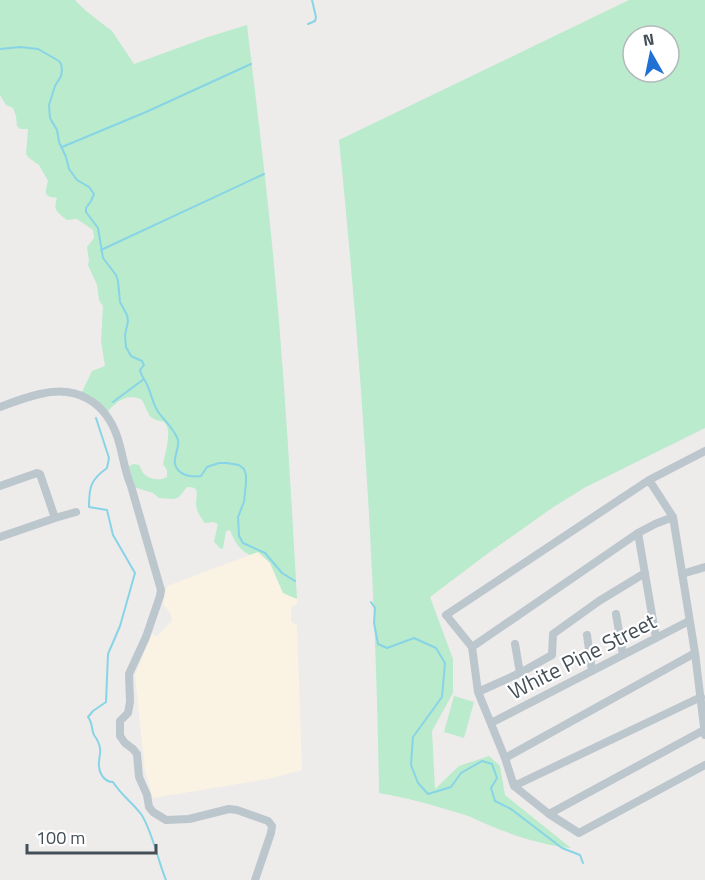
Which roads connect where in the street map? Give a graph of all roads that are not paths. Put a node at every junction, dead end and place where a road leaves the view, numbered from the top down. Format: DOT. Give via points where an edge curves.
graph roads {
  1 [pos="0,407"];
  2 [pos="705,451"];
  3 [pos="649,480"];
  4 [pos="0,486"];
  5 [pos="76,512"];
  6 [pos="673,517"];
  7 [pos="54,518"];
  8 [pos="638,533"];
  9 [pos="0,537"];
  10 [pos="705,567"];
  11 [pos="645,573"];
  12 [pos="682,574"];
  13 [pos="616,614"];
  14 [pos="689,621"];
  15 [pos="587,635"];
  16 [pos="656,638"];
  17 [pos="515,644"];
  18 [pos="472,647"];
  19 [pos="694,653"];
  20 [pos="623,655"];
  21 [pos="592,671"];
  22 [pos="520,673"];
  23 [pos="478,692"];
  24 [pos="701,697"];
  25 [pos="491,723"];
  26 [pos="705,733"];
  27 [pos="505,758"];
  28 [pos="705,765"];
  29 [pos="513,786"];
  30 [pos="549,814"];
  31 [pos="255,880"];
  1 -- 31 [label="street" via="41,393 67,392 92,400 111,422 161,590 129,674 130,702 128,713 120,721 120,736 137,754 139,777 149,807 166,820 189,819 229,808 268,821 271,833"];
  2 -- 3 [label="street"];
  3 -- 6 [label="street"];
  3 -- 18 [label="street" via="446,615"];
  4 -- 7 [label="street" via="40,474"];
  5 -- 7 [label="street"];
  6 -- 8 [label="street"];
  6 -- 12 [label="street"];
  7 -- 9 [label="street"];
  8 -- 11 [label="street"];
  8 -- 18 [label="street"];
  10 -- 12 [label="street"];
  11 -- 16 [label="street"];
  11 -- 22 [label="street" via="554,634 552,655"];
  12 -- 14 [label="street"];
  13 -- 20 [label="street"];
  14 -- 16 [label="street, White Pine Street"];
  14 -- 19 [label="street"];
  15 -- 21 [label="street"];
  16 -- 20 [label="street, White Pine Street"];
  17 -- 22 [label="street"];
  18 -- 23 [label="street"];
  19 -- 24 [label="street"];
  19 -- 27 [label="street"];
  20 -- 21 [label="street, White Pine Street"];
  21 -- 25 [label="street, White Pine Street"];
  22 -- 23 [label="street"];
  23 -- 25 [label="street"];
  24 -- 26 [label="street"];
  24 -- 29 [label="street"];
  25 -- 27 [label="street"];
  26 -- 30 [label="street"];
  27 -- 29 [label="street"];
  28 -- 30 [label="street" via="579,833"];
  29 -- 30 [label="street"];
}
